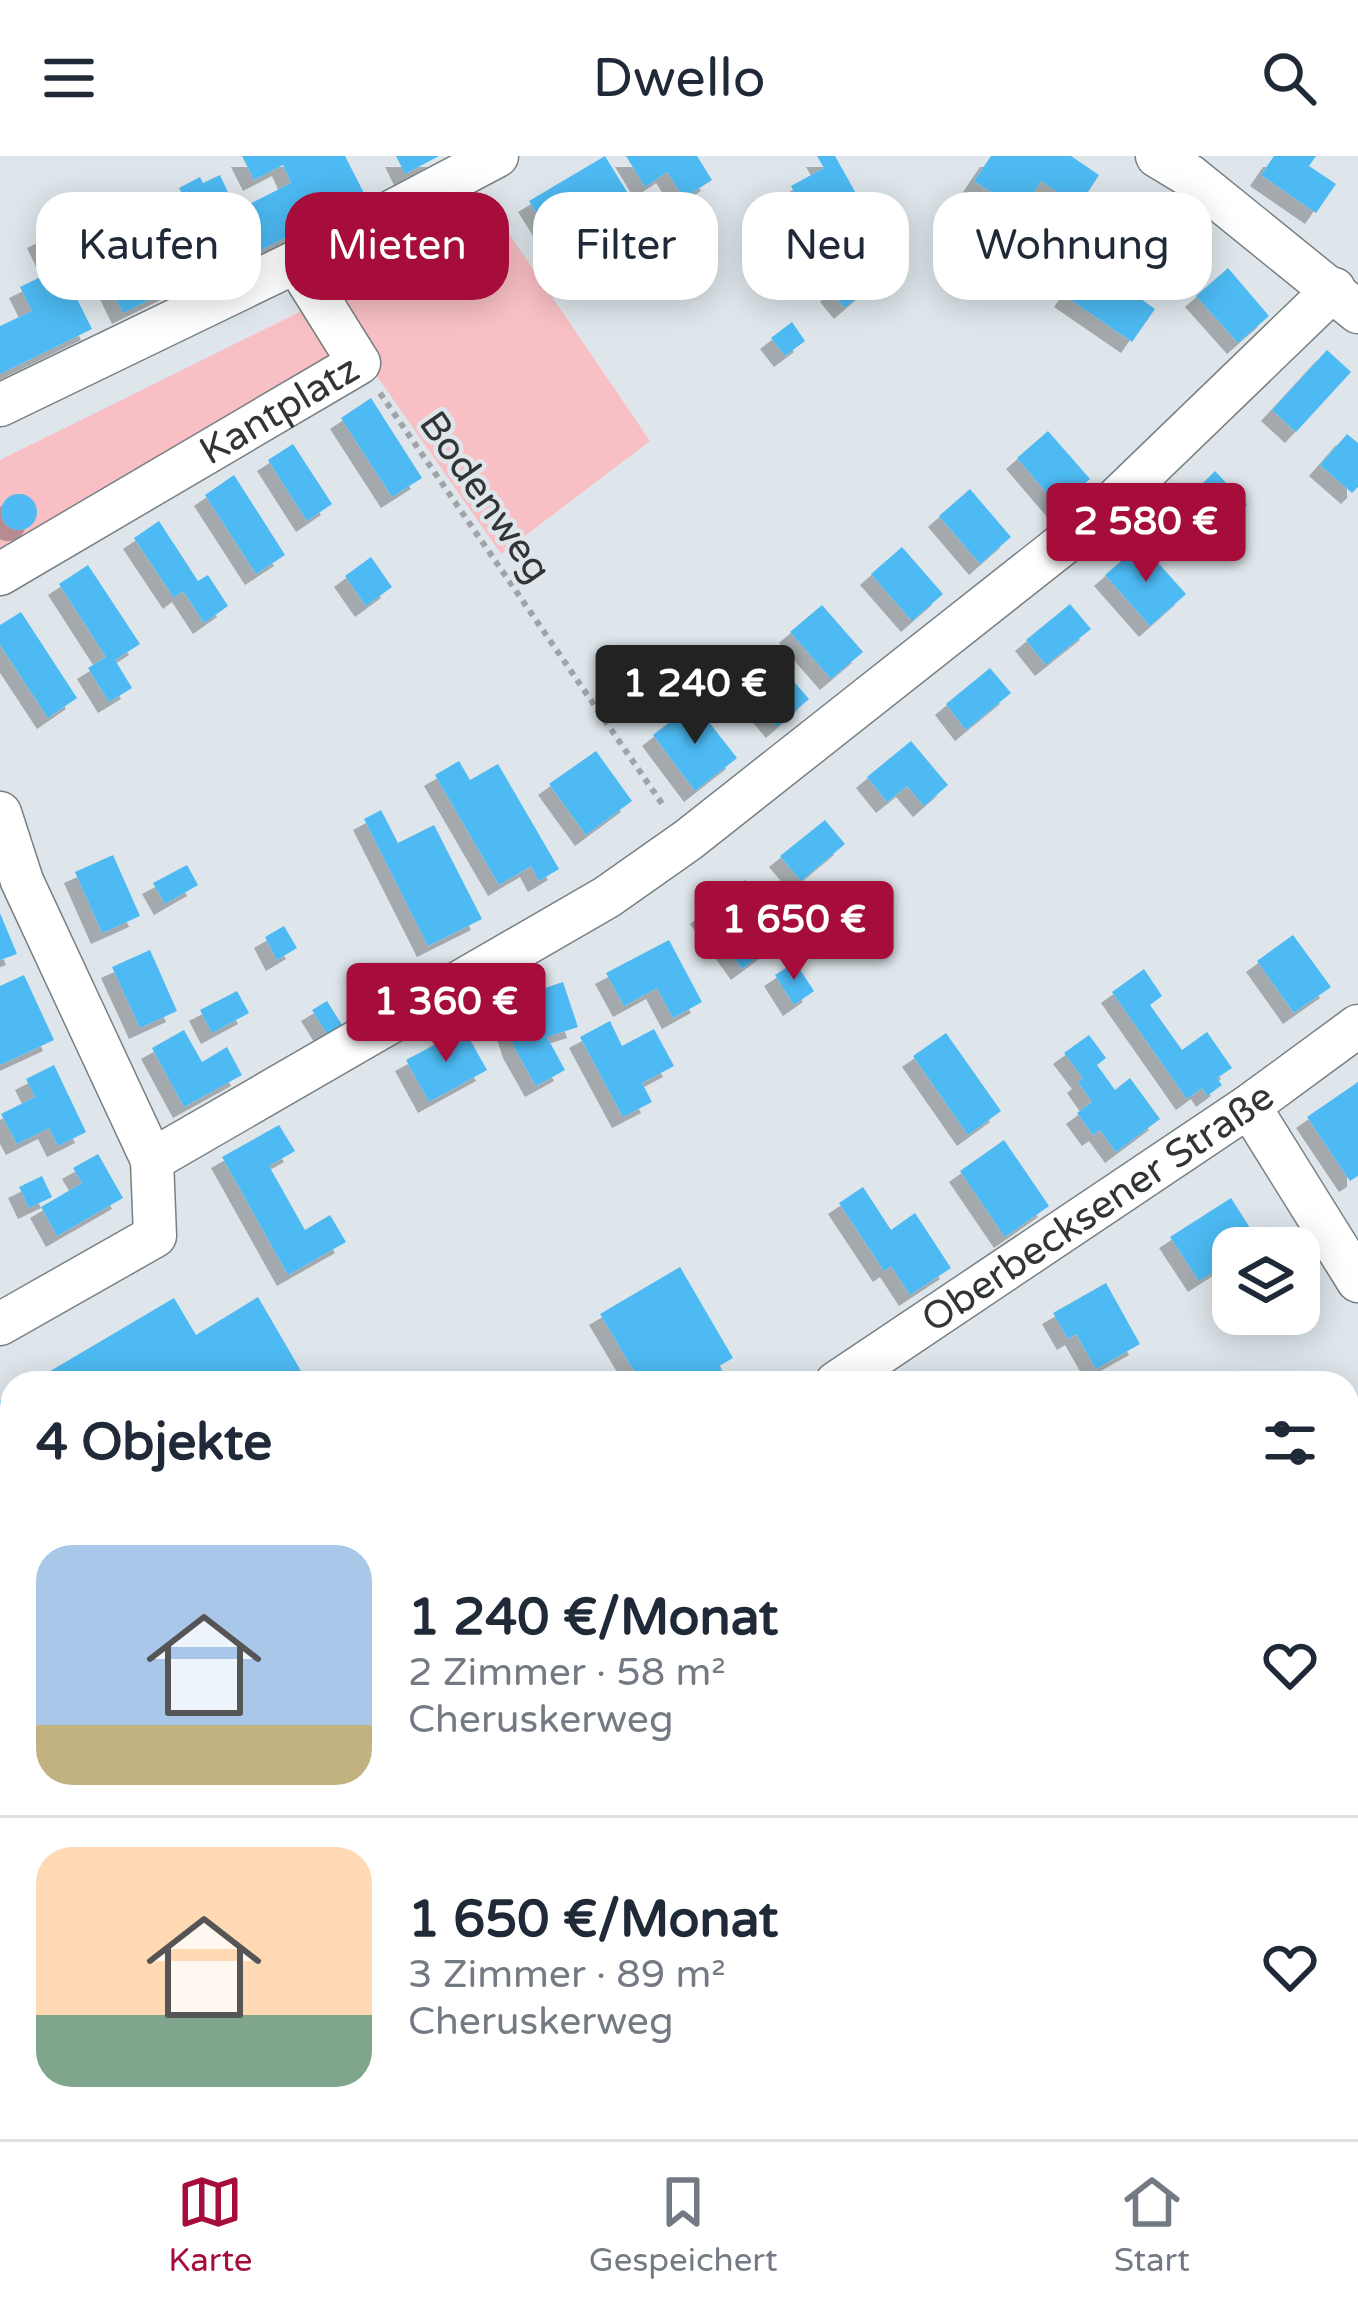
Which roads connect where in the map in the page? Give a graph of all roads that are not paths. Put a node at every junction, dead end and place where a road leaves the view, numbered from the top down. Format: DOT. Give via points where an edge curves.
graph roads {
  1 [pos="497,156"];
  2 [pos="1157,156"];
  3 [pos="429,192"];
  4 [pos="285,267"];
  5 [pos="320,300"];
  6 [pos="1346,300"];
  7 [pos="0,405"];
  8 [pos="0,574"];
  9 [pos="0,814"];
  10 [pos="1358,1026"];
  11 [pos="1250,1106"];
  12 [pos="152,1160"];
  13 [pos="1358,1280"];
  14 [pos="0,1324"];
  15 [pos="854,1371"];
  1 -- 3 [label="street"];
  2 -- 6 [label="street"];
  4 -- 7 [label="street"];
  5 -- 8 [label="street, Kantplatz" via="359,363"];
  6 -- 12 [label="street" via="1101,514 688,840 607,897"];
  9 -- 12 [label="street" via="22,881"];
  10 -- 11 [label="street, Oberbecksener Straße"];
  11 -- 13 [label="street"];
  11 -- 15 [label="street, Oberbecksener Straße"];
  12 -- 14 [label="street" via="155,1236"];
}
